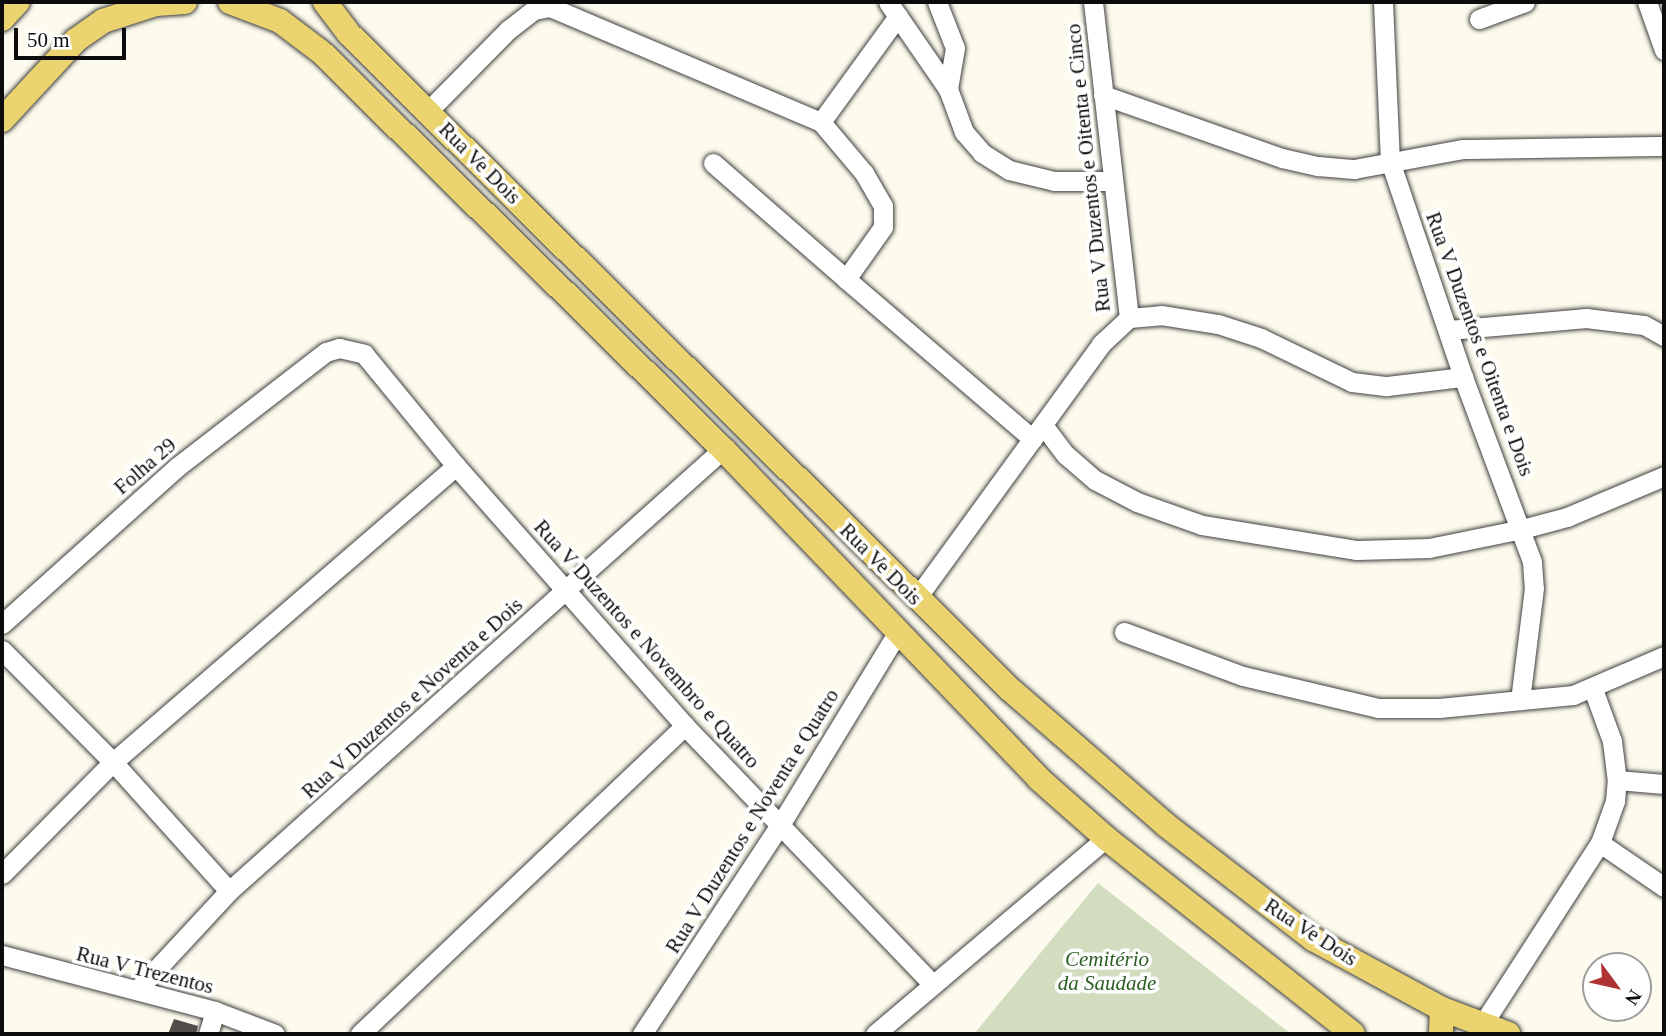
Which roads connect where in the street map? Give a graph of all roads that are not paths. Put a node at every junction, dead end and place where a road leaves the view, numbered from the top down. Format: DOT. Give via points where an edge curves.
graph roads {
  1 [pos="18,2"];
  2 [pos="185,2"];
  3 [pos="230,2"];
  4 [pos="325,2"];
  5 [pos="937,2"];
  6 [pos="1093,2"];
  7 [pos="1383,2"];
  8 [pos="1525,2"];
  9 [pos="1647,2"];
  10 [pos="154,3"];
  11 [pos="893,9"];
  12 [pos="2,19"];
  13 [pos="1479,19"];
  14 [pos="1664,50"];
  15 [pos="948,89"];
  16 [pos="1103,96"];
  17 [pos="428,111"];
  18 [pos="2,120"];
  19 [pos="821,122"];
  20 [pos="1664,146"];
  21 [pos="1390,161"];
  22 [pos="713,163"];
  23 [pos="1112,181"];
  24 [pos="846,279"];
  25 [pos="1129,318"];
  26 [pos="1449,330"];
  27 [pos="1664,336"];
  28 [pos="326,352"];
  29 [pos="1463,377"];
  30 [pos="1038,432"];
  31 [pos="723,449"];
  32 [pos="456,466"];
  33 [pos="1664,477"];
  34 [pos="1522,529"];
  35 [pos="569,590"];
  36 [pos="916,599"];
  37 [pos="2,624"];
  38 [pos="898,632"];
  39 [pos="1124,632"];
  40 [pos="2,650"];
  41 [pos="1664,656"];
  42 [pos="1593,688"];
  43 [pos="1520,700"];
  44 [pos="685,726"];
  45 [pos="113,762"];
  46 [pos="1617,780"];
  47 [pos="1664,784"];
  48 [pos="780,825"];
  49 [pos="1106,838"];
  50 [pos="1600,843"];
  51 [pos="2,874"];
  52 [pos="1664,887"];
  53 [pos="229,891"];
  54 [pos="2,954"];
  55 [pos="932,984"];
  56 [pos="138,989"];
  57 [pos="1442,1009"];
  58 [pos="215,1011"];
  59 [pos="1480,1028"];
  60 [pos="208,1034"];
  61 [pos="275,1034"];
  62 [pos="360,1034"];
  63 [pos="642,1034"];
  64 [pos="875,1034"];
  65 [pos="1353,1034"];
  66 [pos="1441,1034"];
  67 [pos="1508,1034"];
  1 -- 12 [label="main road"];
  2 -- 10 [label="main road"];
  3 -- 31 [label="main road, Rua Ve Dois" via="280,21 321,52"];
  4 -- 17 [label="main road, Rua Ve Dois" via="349,34"];
  5 -- 15 [label="street" via="955,48"];
  6 -- 16 [label="street, Rua V Duzentos e Oitenta e Cinco"];
  7 -- 21 [label="street, Rua V Duzentos e Oitenta e Dois"];
  8 -- 13 [label="street"];
  9 -- 14 [label="street"];
  10 -- 18 [label="main road" via="103,21 76,40"];
  11 -- 15 [label="street"];
  11 -- 19 [label="street"];
  15 -- 23 [label="street" via="964,132 982,153 1009,170 1054,181"];
  16 -- 21 [label="street" via="1282,159 1354,169"];
  16 -- 23 [label="street, Rua V Duzentos e Oitenta e Cinco"];
  17 -- 19 [label="street" via="508,30 534,10 550,7"];
  17 -- 36 [label="main road, Rua Ve Dois"];
  19 -- 24 [label="street" via="864,173 884,206 880,234"];
  20 -- 21 [label="street" via="1463,149"];
  21 -- 26 [label="street, Rua V Duzentos e Oitenta e Dois"];
  22 -- 24 [label="street"];
  23 -- 25 [label="street, Rua V Duzentos e Oitenta e Cinco"];
  24 -- 30 [label="street"];
  25 -- 29 [label="street" via="1161,315 1218,324 1352,382 1387,386"];
  25 -- 30 [label="street, Rua V Duzentos e Oitenta e Cinco" via="1101,344"];
  26 -- 27 [label="street" via="1586,318 1644,325"];
  26 -- 29 [label="street, Rua V Duzentos e Oitenta e Dois"];
  28 -- 32 [label="street, Rua V Duzentos e Novembro e Quatro" via="339,348 364,354"];
  28 -- 37 [label="street, Folha 29" via="177,467"];
  29 -- 34 [label="street, Rua V Duzentos e Oitenta e Dois"];
  30 -- 34 [label="street" via="1096,480 1136,502 1202,525 1357,550 1429,548"];
  30 -- 36 [label="street, Rua V Duzentos e Oitenta e Cinco"];
  31 -- 35 [label="street, Rua V Duzentos e Noventa e Dois"];
  31 -- 38 [label="main road, Rua Ve Dois"];
  32 -- 35 [label="street, Rua V Duzentos e Novembro e Quatro"];
  32 -- 45 [label="street"];
  33 -- 34 [label="street" via="1567,517"];
  34 -- 43 [label="street, Rua V Duzentos e Oitenta e Dois" via="1534,588"];
  35 -- 44 [label="street, Rua V Duzentos e Novembro e Quatro"];
  35 -- 53 [label="street, Rua V Duzentos e Noventa e Dois"];
  36 -- 57 [label="main road, Rua Ve Dois" via="1156,816 1263,901 1313,939"];
  38 -- 48 [label="street, Rua V Duzentos e Noventa e Quatro"];
  38 -- 49 [label="main road, Rua Ve Dois" via="1039,779"];
  39 -- 43 [label="street" via="1243,676 1378,708"];
  40 -- 45 [label="street"];
  41 -- 42 [label="street"];
  42 -- 43 [label="street"];
  42 -- 46 [label="street" via="1612,741"];
  44 -- 48 [label="street, Rua V Duzentos e Novembro e Quatro"];
  44 -- 62 [label="street"];
  45 -- 51 [label="street"];
  45 -- 53 [label="street"];
  46 -- 47 [label="street"];
  46 -- 50 [label="street" via="1615,801"];
  48 -- 55 [label="street, Rua V Duzentos e Novembro e Quatro"];
  48 -- 63 [label="street, Rua V Duzentos e Noventa e Quatro"];
  49 -- 55 [label="street"];
  49 -- 65 [label="main road, Rua Ve Dois"];
  50 -- 52 [label="street"];
  50 -- 59 [label="street"];
  53 -- 56 [label="street, Rua V Duzentos e Noventa e Dois"];
  54 -- 56 [label="street, Rua V Trezentos" via="34,966"];
  55 -- 64 [label="street"];
  56 -- 58 [label="street, Rua V Trezentos"];
  57 -- 59 [label="main road, Rua Ve Dois"];
  57 -- 66 [label="main road"];
  58 -- 60 [label="street"];
  58 -- 61 [label="street, Rua V Trezentos"];
  59 -- 67 [label="main road, Rua Ve Dois"];
}
